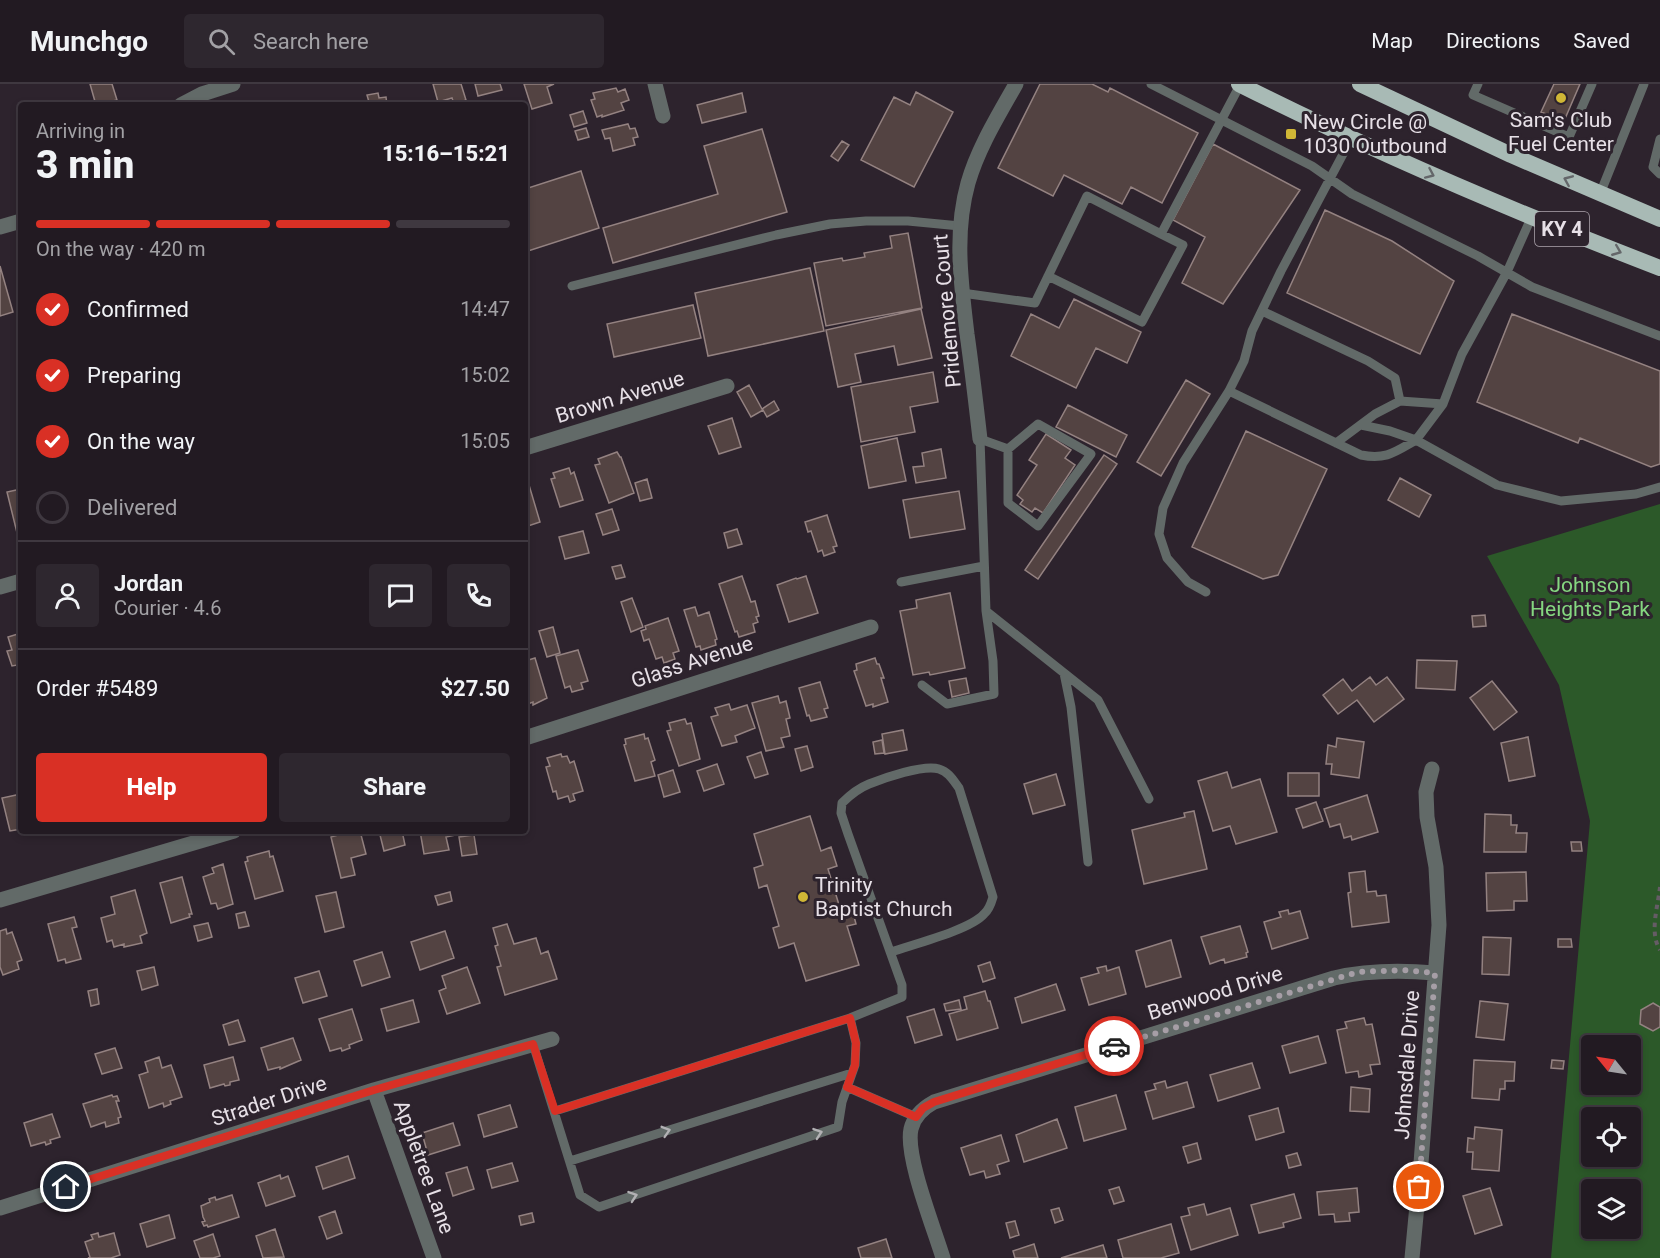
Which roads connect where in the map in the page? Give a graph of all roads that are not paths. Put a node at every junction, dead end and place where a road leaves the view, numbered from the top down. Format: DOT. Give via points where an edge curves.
graph roads {
  1 [pos="233,84"];
  2 [pos="655,84"];
  3 [pos="1016,84"];
  4 [pos="1151,84"];
  5 [pos="1239,84"];
  6 [pos="1478,84"];
  7 [pos="1592,84"];
  8 [pos="1644,84"];
  9 [pos="1366,85"];
  10 [pos="187,102"];
  11 [pos="663,116"];
  12 [pos="1221,120"];
  13 [pos="1351,139"];
  14 [pos="1660,139"];
  15 [pos="1660,174"];
  16 [pos="1330,179"];
  17 [pos="1600,194"];
  18 [pos="1532,216"];
  19 [pos="1660,219"];
  20 [pos="18,222"];
  21 [pos="960,225"];
  22 [pos="0,227"];
  23 [pos="1161,234"];
  24 [pos="1660,268"];
  25 [pos="1507,272"];
  26 [pos="1048,276"];
  27 [pos="572,286"];
  28 [pos="962,292"];
  29 [pos="1262,310"];
  30 [pos="1660,336"];
  31 [pos="727,386"];
  32 [pos="1229,391"];
  33 [pos="1400,401"];
  34 [pos="1443,404"];
  35 [pos="1361,425"];
  36 [pos="980,439"];
  37 [pos="1416,440"];
  38 [pos="1336,443"];
  39 [pos="528,447"];
  40 [pos="1008,449"];
  41 [pos="1660,487"];
  42 [pos="984,566"];
  43 [pos="18,582"];
  44 [pos="901,582"];
  45 [pos="0,587"];
  46 [pos="1206,592"];
  47 [pos="986,611"];
  48 [pos="871,627"];
  49 [pos="1064,673"];
  50 [pos="922,685"];
  51 [pos="528,737"];
  52 [pos="1432,769"];
  53 [pos="1149,799"];
  54 [pos="224,834"];
  55 [pos="1088,861"];
  56 [pos="0,900"];
  57 [pos="891,952"];
  58 [pos="1435,973"];
  59 [pos="850,1018"];
  60 [pos="552,1039"];
  61 [pos="533,1044"];
  62 [pos="852,1073"];
  63 [pos="847,1087"];
  64 [pos="374,1090"];
  65 [pos="555,1111"];
  66 [pos="916,1117"];
  67 [pos="570,1161"];
  68 [pos="0,1208"];
  69 [pos="434,1258"];
  70 [pos="943,1258"];
  71 [pos="1412,1258"];
  1 -- 10 [label="street"];
  2 -- 11 [label="street"];
  3 -- 21 [label="street, Pridemore Court" via="978,156"];
  4 -- 12 [label="lane"];
  5 -- 12 [label="lane"];
  5 -- 13 [label="highway, KY 4"];
  6 -- 7 [label="lane" via="1473,95 1569,137"];
  8 -- 17 [label="lane"];
  17 -- 9 [label="highway, KY 4, one-way"];
  12 -- 16 [label="lane"];
  12 -- 23 [label="lane"];
  13 -- 16 [label="lane"];
  13 -- 18 [label="highway, KY 4, one-way"];
  14 -- 15 [label="lane" via="1653,167"];
  16 -- 25 [label="lane" via="1352,194"];
  16 -- 29 [label="lane"];
  17 -- 19 [label="highway, KY 4"];
  18 -- 24 [label="highway, KY 4, one-way"];
  18 -- 25 [label="lane"];
  20 -- 22 [label="street"];
  21 -- 27 [label="lane" via="866,220 830,224"];
  21 -- 28 [label="street, Pridemore Court"];
  23 -- 26 [label="lane" via="1087,196"];
  23 -- 26 [label="lane" via="1183,245 1142,322"];
  25 -- 30 [label="lane" via="1532,287"];
  25 -- 34 [label="lane" via="1462,354"];
  26 -- 28 [label="lane" via="1035,303"];
  28 -- 36 [label="street, Pridemore Court"];
  29 -- 32 [label="lane"];
  29 -- 33 [label="lane" via="1395,378"];
  31 -- 39 [label="street, Brown Avenue"];
  32 -- 38 [label="lane"];
  32 -- 46 [label="lane" via="1183,463 1163,508 1159,534 1167,558 1188,582"];
  33 -- 34 [label="lane"];
  33 -- 35 [label="lane"];
  34 -- 37 [label="lane"];
  35 -- 37 [label="lane"];
  35 -- 38 [label="lane"];
  36 -- 40 [label="lane"];
  36 -- 42 [label="lane"];
  37 -- 38 [label="lane" via="1377,458"];
  37 -- 41 [label="lane" via="1497,485 1561,501 1636,494"];
  40 -- 40 [label="lane" via="1008,503 1038,526 1091,454 1038,424"];
  42 -- 44 [label="lane"];
  42 -- 47 [label="lane"];
  43 -- 45 [label="street"];
  47 -- 49 [label="lane"];
  47 -- 50 [label="lane" via="994,694 947,704"];
  48 -- 51 [label="street, Glass Avenue"];
  49 -- 53 [label="lane" via="1098,700"];
  49 -- 55 [label="lane"];
  52 -- 58 [label="street, Johnsdale Drive" via="1426,808 1439,891"];
  54 -- 56 [label="street"];
  57 -- 57 [label="lane" via="968,925 991,905 993,897 959,788 940,769 928,767 870,784 842,803 848,834"];
  57 -- 59 [label="lane" via="902,997"];
  58 -- 66 [label="street, Benwood Drive" via="1379,970 1334,978 934,1102"];
  58 -- 71 [label="street, Johnsdale Drive"];
  59 -- 62 [label="lane" via="856,1043"];
  59 -- 65 [label="lane"];
  60 -- 61 [label="street, Strader Drive"];
  61 -- 64 [label="street, Strader Drive"];
  61 -- 65 [label="lane"];
  62 -- 63 [label="lane"];
  67 -- 62 [label="lane, one-way"];
  63 -- 66 [label="lane"];
  67 -- 63 [label="lane, one-way" via="580,1195 599,1207 838,1127"];
  64 -- 68 [label="street, Strader Drive"];
  64 -- 69 [label="street, Appletree Lane"];
  65 -- 67 [label="lane"];
  66 -- 70 [label="street" via="911,1126 911,1154"];
}
